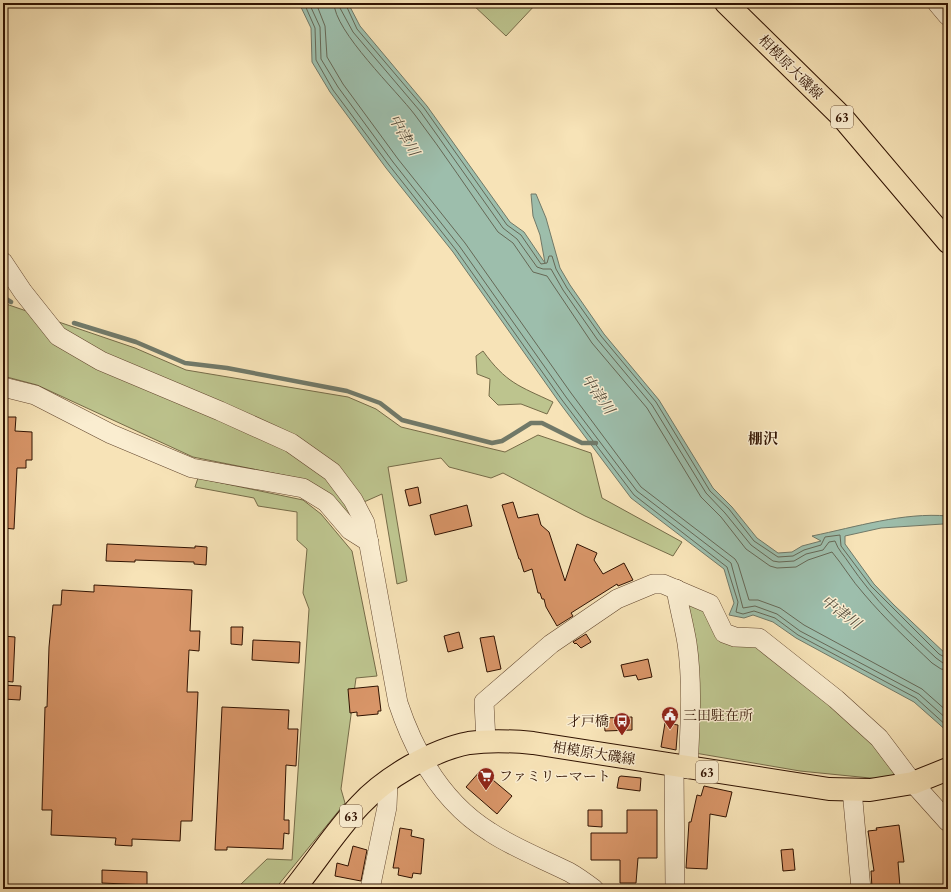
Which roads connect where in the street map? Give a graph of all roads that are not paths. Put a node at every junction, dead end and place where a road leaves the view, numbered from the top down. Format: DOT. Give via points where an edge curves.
graph roads {
  1 [pos="726,3"];
  2 [pos="937,3"];
  3 [pos="948,16"];
  4 [pos="948,242"];
  5 [pos="3,262"];
  6 [pos="3,387"];
  7 [pos="369,542"];
  8 [pos="676,589"];
  9 [pos="486,741"];
  10 [pos="424,760"];
  11 [pos="681,768"];
  12 [pos="948,769"];
  13 [pos="920,780"];
  14 [pos="388,782"];
  15 [pos="852,790"];
  16 [pos="948,822"];
  17 [pos="294,889"];
  18 [pos="370,889"];
  19 [pos="594,889"];
  20 [pos="675,889"];
  21 [pos="861,889"];
  1 -- 4 [label="main road, 相模原大磯線 / 63" via="842,117"];
  2 -- 3 [label="street"];
  5 -- 7 [label="street" via="58,336 101,361 291,443 332,472 353,500 365,524"];
  6 -- 7 [label="street" via="35,395 111,434 192,468 303,488 326,502 350,530"];
  7 -- 10 [label="street" via="398,703"];
  8 -- 9 [label="street" via="663,584 653,584 617,599 551,644 484,702"];
  8 -- 11 [label="street" via="687,643 690,674 691,716"];
  8 -- 13 [label="street" via="710,604 724,633 759,638 836,699"];
  9 -- 10 [label="main road, 相模原大磯線 / 63" via="455,747"];
  9 -- 11 [label="main road, 相模原大磯線 / 63" via="533,743"];
  10 -- 14 [label="main road, 相模原大磯線 / 63"];
  10 -- 19 [label="street" via="447,796 469,817 490,832 571,873"];
  11 -- 15 [label="main road, 相模原大磯線 / 63" via="829,790"];
  11 -- 20 [label="street"];
  12 -- 13 [label="main road, 相模原大磯線 / 63"];
  13 -- 15 [label="main road, 相模原大磯線 / 63" via="870,790"];
  13 -- 16 [label="street"];
  14 -- 17 [label="main road, 相模原大磯線 / 63" via="360,805"];
  14 -- 18 [label="street" via="386,807"];
  15 -- 21 [label="street"];
}
